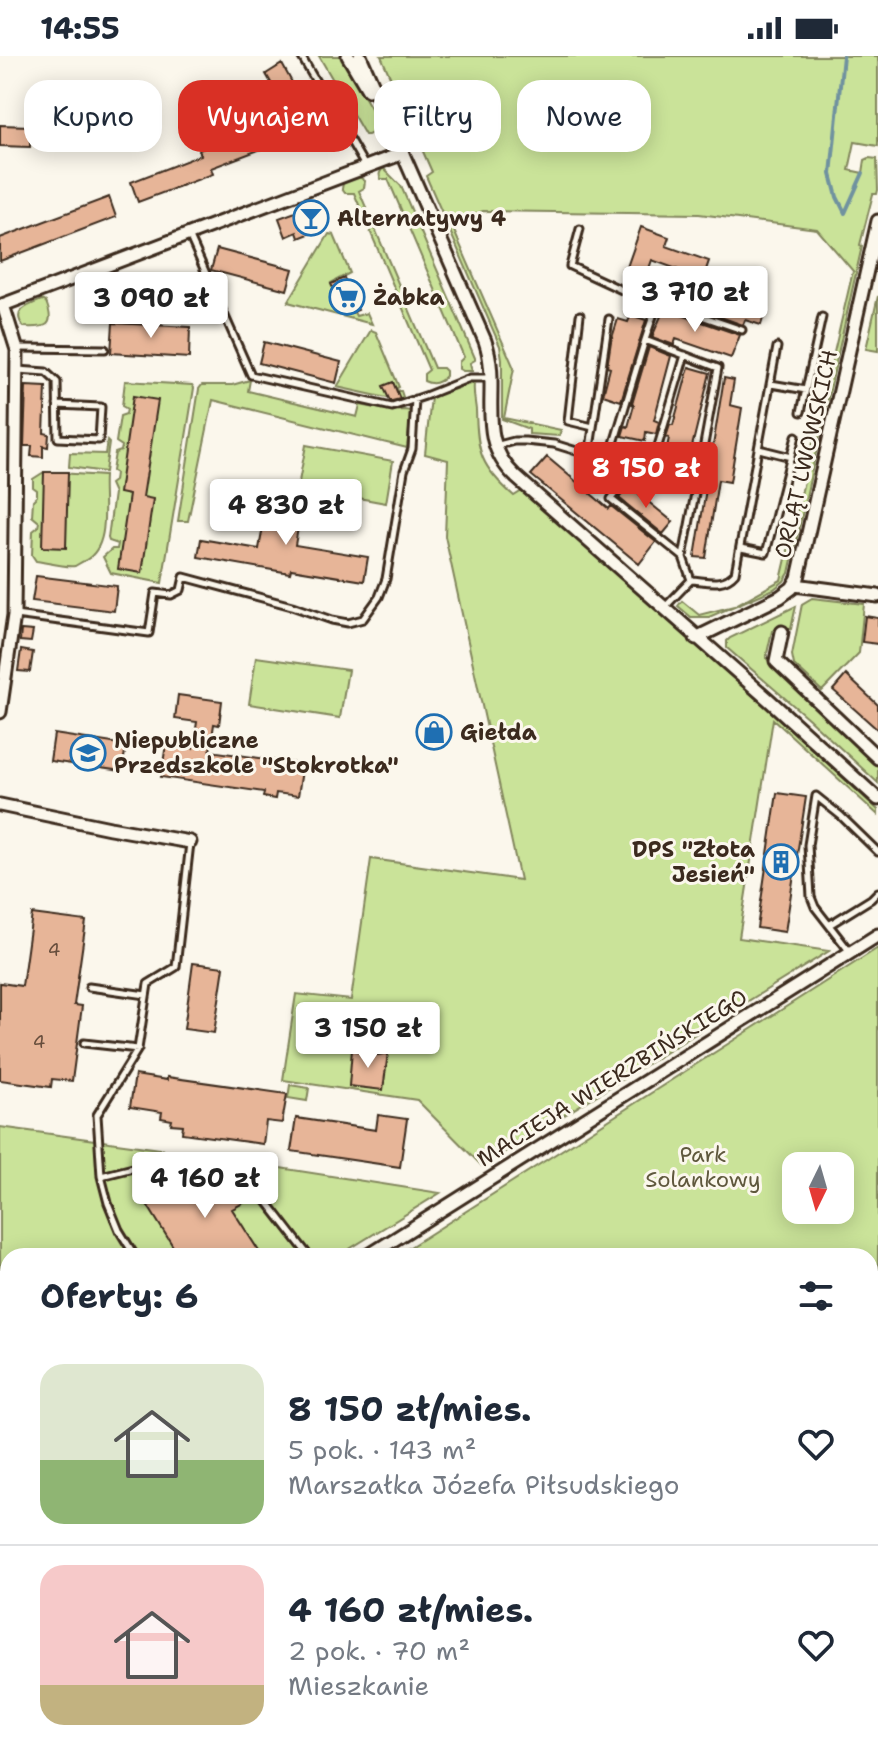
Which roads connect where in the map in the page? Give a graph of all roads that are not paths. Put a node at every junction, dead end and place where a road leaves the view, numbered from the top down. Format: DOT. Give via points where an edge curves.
graph roads {
  1 [pos="301,56"];
  2 [pos="348,56"];
  3 [pos="360,56"];
  4 [pos="374,89"];
  5 [pos="374,100"];
  6 [pos="403,153"];
  7 [pos="365,167"];
  8 [pos="878,225"];
  9 [pos="580,229"];
  10 [pos="188,234"];
  11 [pos="658,301"];
  12 [pos="1,305"];
  13 [pos="580,315"];
  14 [pos="822,317"];
  15 [pos="609,319"];
  16 [pos="742,330"];
  17 [pos="645,340"];
  18 [pos="777,347"];
  19 [pos="17,348"];
  20 [pos="105,349"];
  21 [pos="685,355"];
  22 [pos="17,370"];
  23 [pos="491,378"];
  24 [pos="771,384"];
  25 [pos="806,390"];
  26 [pos="415,399"];
  27 [pos="57,405"];
  28 [pos="801,412"];
  29 [pos="593,427"];
  30 [pos="796,436"];
  31 [pos="494,446"];
  32 [pos="759,449"];
  33 [pos="589,455"];
  34 [pos="791,457"];
  35 [pos="609,460"];
  36 [pos="634,468"];
  37 [pos="650,473"];
  38 [pos="696,488"];
  39 [pos="741,548"];
  40 [pos="683,557"];
  41 [pos="691,580"];
  42 [pos="795,585"];
  43 [pos="878,596"];
  44 [pos="663,608"];
  45 [pos="14,615"];
  46 [pos="782,632"];
  47 [pos="696,638"];
  48 [pos="0,712"];
  49 [pos="878,758"];
  50 [pos="878,799"];
  51 [pos="0,805"];
  52 [pos="190,842"];
  53 [pos="878,852"];
  54 [pos="878,892"];
  55 [pos="829,925"];
  56 [pos="878,935"];
  57 [pos="850,952"];
  58 [pos="89,987"];
  59 [pos="146,995"];
  60 [pos="84,1043"];
  61 [pos="138,1049"];
  62 [pos="101,1176"];
  63 [pos="130,1248"];
  64 [pos="303,1248"];
  65 [pos="381,1248"];
  1 -- 7 [label="lane"];
  2 -- 5 [label="street"];
  3 -- 4 [label="street"];
  6 -- 7 [label="street"];
  6 -- 23 [label="street" via="485,341"];
  7 -- 10 [label="street"];
  8 -- 42 [label="street, ORLĄT LWOWSKICH"];
  9 -- 11 [label="lane" via="570,266 639,298"];
  10 -- 12 [label="street"];
  10 -- 26 [label="lane" via="251,375 392,407"];
  11 -- 16 [label="lane"];
  11 -- 17 [label="lane"];
  12 -- 19 [label="street"];
  13 -- 29 [label="lane" via="568,421"];
  14 -- 25 [label="lane"];
  15 -- 29 [label="lane"];
  17 -- 21 [label="lane"];
  17 -- 35 [label="lane"];
  18 -- 24 [label="lane"];
  19 -- 20 [label="lane"];
  19 -- 22 [label="street"];
  21 -- 37 [label="lane"];
  21 -- 38 [label="lane" via="718,368"];
  22 -- 27 [label="lane" via="46,372 57,382"];
  22 -- 45 [label="street"];
  23 -- 26 [label="lane" via="470,378"];
  23 -- 31 [label="street"];
  24 -- 25 [label="lane"];
  24 -- 32 [label="lane"];
  25 -- 28 [label="lane"];
  26 -- 45 [label="lane" via="412,449 386,579 363,619 332,620 184,577 181,590 155,593 149,633"];
  27 -- 27 [label="lane" via="58,438 99,440 101,407"];
  29 -- 33 [label="lane"];
  30 -- 34 [label="lane"];
  31 -- 33 [label="lane" via="530,441"];
  31 -- 44 [label="street" via="507,469"];
  32 -- 34 [label="lane"];
  32 -- 39 [label="lane"];
  33 -- 35 [label="lane"];
  34 -- 39 [label="lane" via="766,553"];
  35 -- 36 [label="lane"];
  36 -- 37 [label="lane"];
  36 -- 40 [label="lane" via="611,499"];
  37 -- 38 [label="lane"];
  38 -- 40 [label="lane"];
  39 -- 41 [label="lane" via="729,580"];
  40 -- 41 [label="lane"];
  41 -- 44 [label="lane"];
  42 -- 43 [label="street"];
  42 -- 47 [label="street, ORLĄT LWOWSKICH"];
  44 -- 47 [label="street"];
  45 -- 48 [label="street"];
  46 -- 49 [label="street" via="776,661"];
  47 -- 50 [label="street"];
  51 -- 52 [label="street"];
  52 -- 59 [label="lane" via="176,967 148,984"];
  53 -- 55 [label="lane" via="816,796 808,845 811,897"];
  54 -- 55 [label="lane"];
  55 -- 57 [label="lane"];
  56 -- 57 [label="street, MACIEJA WIERZBIŃSKIEGO"];
  57 -- 65 [label="street, MACIEJA WIERZBIŃSKIEGO"];
  58 -- 59 [label="lane"];
  59 -- 61 [label="lane"];
  60 -- 61 [label="lane"];
  61 -- 62 [label="lane" via="97,1115"];
  62 -- 63 [label="lane"];
  62 -- 64 [label="lane" via="149,1164 241,1168"];
}
